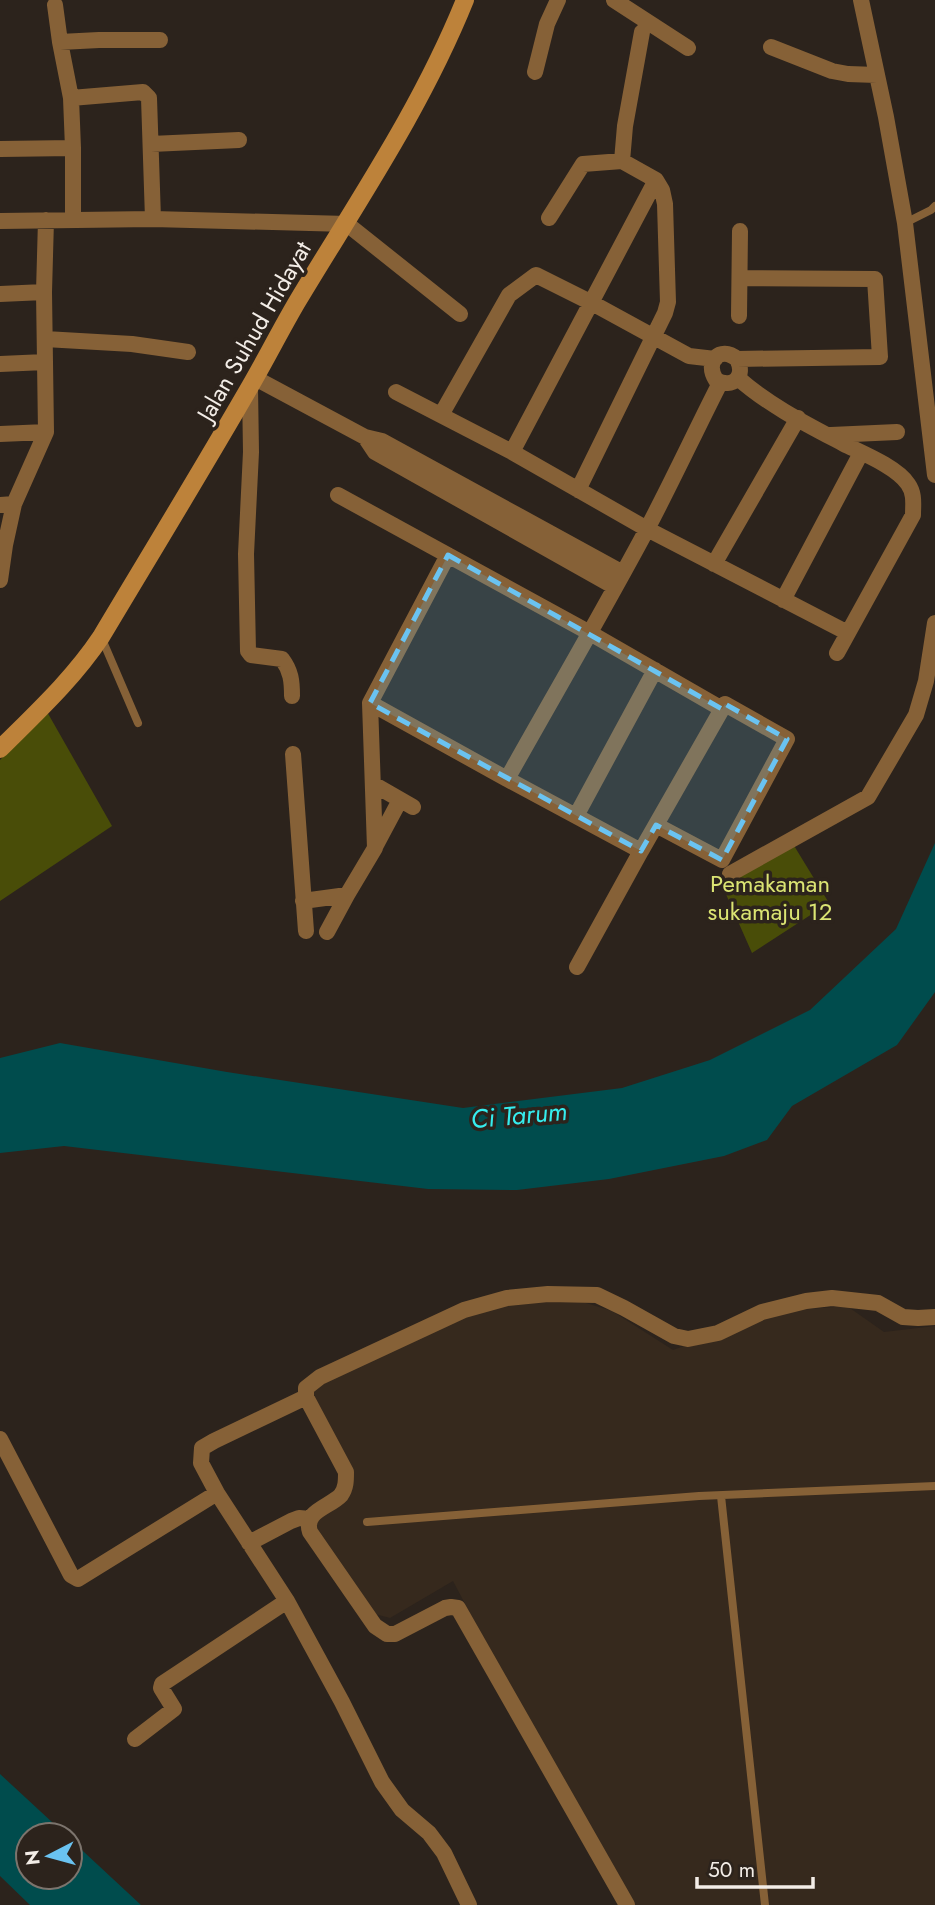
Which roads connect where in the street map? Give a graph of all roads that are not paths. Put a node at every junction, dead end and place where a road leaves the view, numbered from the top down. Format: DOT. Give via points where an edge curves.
graph roads {
  1 [pos="465,0"];
  2 [pos="558,0"];
  3 [pos="614,0"];
  4 [pos="861,0"];
  5 [pos="55,5"];
  6 [pos="642,32"];
  7 [pos="160,40"];
  8 [pos="60,42"];
  9 [pos="771,47"];
  10 [pos="688,48"];
  11 [pos="535,72"];
  12 [pos="877,75"];
  13 [pos="71,98"];
  14 [pos="239,140"];
  15 [pos="152,144"];
  16 [pos="74,148"];
  17 [pos="0,149"];
  18 [pos="622,161"];
  19 [pos="656,180"];
  20 [pos="935,206"];
  21 [pos="549,218"];
  22 [pos="73,219"];
  23 [pos="153,219"];
  24 [pos="46,220"];
  25 [pos="0,221"];
  26 [pos="347,223"];
  27 [pos="905,223"];
  28 [pos="740,230"];
  29 [pos="740,278"];
  30 [pos="44,292"];
  31 [pos="0,294"];
  32 [pos="593,303"];
  33 [pos="460,314"];
  34 [pos="739,316"];
  35 [pos="654,337"];
  36 [pos="45,339"];
  37 [pos="188,352"];
  38 [pos="737,359"];
  39 [pos="45,362"];
  40 [pos="0,364"];
  41 [pos="715,371"];
  42 [pos="738,377"];
  43 [pos="252,383"];
  44 [pos="396,391"];
  45 [pos="441,415"];
  46 [pos="798,418"];
  47 [pos="46,432"];
  48 [pos="897,432"];
  49 [pos="0,434"];
  50 [pos="828,436"];
  51 [pos="512,452"];
  52 [pos="861,453"];
  53 [pos="935,475"];
  54 [pos="578,490"];
  55 [pos="338,495"];
  56 [pos="7,505"];
  57 [pos="647,529"];
  58 [pos="448,555"];
  59 [pos="714,564"];
  60 [pos="0,580"];
  61 [pos="619,580"];
  62 [pos="783,600"];
  63 [pos="935,623"];
  64 [pos="590,632"];
  65 [pos="848,634"];
  66 [pos="102,637"];
  67 [pos="837,653"];
  68 [pos="655,670"];
  69 [pos="292,696"];
  70 [pos="370,704"];
  71 [pos="722,709"];
  72 [pos="138,723"];
  73 [pos="0,749"];
  74 [pos="293,754"];
  75 [pos="507,779"];
  76 [pos="373,785"];
  77 [pos="576,816"];
  78 [pos="656,825"];
  79 [pos="375,848"];
  80 [pos="640,851"];
  81 [pos="730,874"];
  82 [pos="346,895"];
  83 [pos="303,901"];
  84 [pos="306,931"];
  85 [pos="327,932"];
  86 [pos="577,967"];
  87 [pos="935,1317"];
  88 [pos="306,1397"];
  89 [pos="0,1439"];
  90 [pos="935,1486"];
  91 [pos="217,1493"];
  92 [pos="721,1496"];
  93 [pos="310,1518"];
  94 [pos="367,1522"];
  95 [pos="249,1543"];
  96 [pos="287,1601"];
  97 [pos="135,1739"];
  98 [pos="469,1905"];
  99 [pos="627,1905"];
  100 [pos="765,1905"];
  1 -- 26 [label="street, Jalan Suhud Hidayat" via="408,120"];
  2 -- 11 [label="street"];
  3 -- 10 [label="street"];
  4 -- 12 [label="street"];
  5 -- 8 [label="street"];
  6 -- 18 [label="street"];
  7 -- 8 [label="street"];
  8 -- 13 [label="street"];
  9 -- 12 [label="street" via="832,71"];
  12 -- 27 [label="street"];
  13 -- 15 [label="street" via="143,92 149,98"];
  13 -- 16 [label="street"];
  14 -- 15 [label="street"];
  15 -- 23 [label="street"];
  16 -- 17 [label="street"];
  16 -- 22 [label="street"];
  18 -- 19 [label="street"];
  18 -- 21 [label="street" via="583,164"];
  19 -- 32 [label="street"];
  19 -- 35 [label="street" via="665,204 668,302"];
  20 -- 27 [label="lane"];
  22 -- 23 [label="street"];
  22 -- 24 [label="street"];
  23 -- 26 [label="street"];
  24 -- 25 [label="street"];
  24 -- 30 [label="street"];
  26 -- 33 [label="street"];
  26 -- 43 [label="street, Jalan Suhud Hidayat"];
  27 -- 53 [label="street"];
  28 -- 29 [label="street"];
  29 -- 34 [label="street"];
  29 -- 38 [label="street" via="876,279 880,357"];
  30 -- 31 [label="street"];
  30 -- 36 [label="street"];
  32 -- 35 [label="street"];
  32 -- 45 [label="street" via="536,275 509,295"];
  32 -- 51 [label="street"];
  35 -- 41 [label="street"];
  35 -- 54 [label="street"];
  36 -- 37 [label="street"];
  36 -- 39 [label="street"];
  38 -- 41 [label="street" via="724,353"];
  38 -- 42 [label="street"];
  39 -- 40 [label="street"];
  39 -- 47 [label="street"];
  41 -- 42 [label="street" via="730,383"];
  41 -- 57 [label="street"];
  42 -- 46 [label="street" via="755,393"];
  43 -- 61 [label="street" via="365,437 375,452"];
  43 -- 66 [label="street, Jalan Suhud Hidayat"];
  43 -- 69 [label="street" via="248,651 282,659 292,678"];
  44 -- 45 [label="street"];
  45 -- 51 [label="street"];
  46 -- 50 [label="street"];
  46 -- 59 [label="street"];
  47 -- 49 [label="street"];
  47 -- 56 [label="street"];
  48 -- 50 [label="street"];
  50 -- 52 [label="street"];
  51 -- 54 [label="street"];
  52 -- 62 [label="street"];
  52 -- 65 [label="street" via="908,483 914,497 913,515"];
  54 -- 57 [label="street"];
  55 -- 58 [label="street"];
  56 -- 60 [label="street"];
  57 -- 59 [label="street"];
  57 -- 61 [label="street"];
  58 -- 64 [label="street"];
  58 -- 70 [label="street"];
  59 -- 62 [label="street"];
  61 -- 64 [label="street"];
  62 -- 65 [label="street"];
  63 -- 81 [label="street" via="916,715 868,796"];
  64 -- 68 [label="street"];
  64 -- 75 [label="street"];
  65 -- 67 [label="street"];
  66 -- 72 [label="lane"];
  66 -- 73 [label="street, Jalan Suhud Hidayat"];
  68 -- 71 [label="street"];
  68 -- 77 [label="street"];
  70 -- 75 [label="street"];
  70 -- 76 [label="street"];
  71 -- 78 [label="street"];
  71 -- 78 [label="street" via="725,704 787,739 722,860"];
  74 -- 83 [label="street"];
  75 -- 77 [label="street"];
  76 -- 79 [label="street"];
  76 -- 79 [label="street" via="406,804"];
  77 -- 80 [label="street"];
  78 -- 80 [label="street"];
  79 -- 82 [label="street"];
  80 -- 86 [label="street"];
  82 -- 83 [label="street"];
  82 -- 85 [label="street"];
  83 -- 84 [label="street"];
  87 -- 88 [label="street" via="903,1317 878,1303 832,1298 762,1312 719,1333 688,1339 597,1295 507,1298 464,1310 320,1377 306,1388"];
  88 -- 91 [label="street" via="202,1448 201,1462"];
  88 -- 93 [label="street" via="346,1472 341,1495"];
  89 -- 91 [label="street" via="71,1574 78,1579"];
  90 -- 92 [label="lane"];
  91 -- 95 [label="street"];
  92 -- 94 [label="lane"];
  92 -- 100 [label="lane"];
  93 -- 95 [label="street" via="291,1521"];
  93 -- 99 [label="street" via="310,1532 375,1626 387,1634 445,1608 458,1608"];
  95 -- 96 [label="street"];
  96 -- 97 [label="street" via="162,1684 173,1711"];
  96 -- 98 [label="street" via="382,1782 444,1853"];
}
